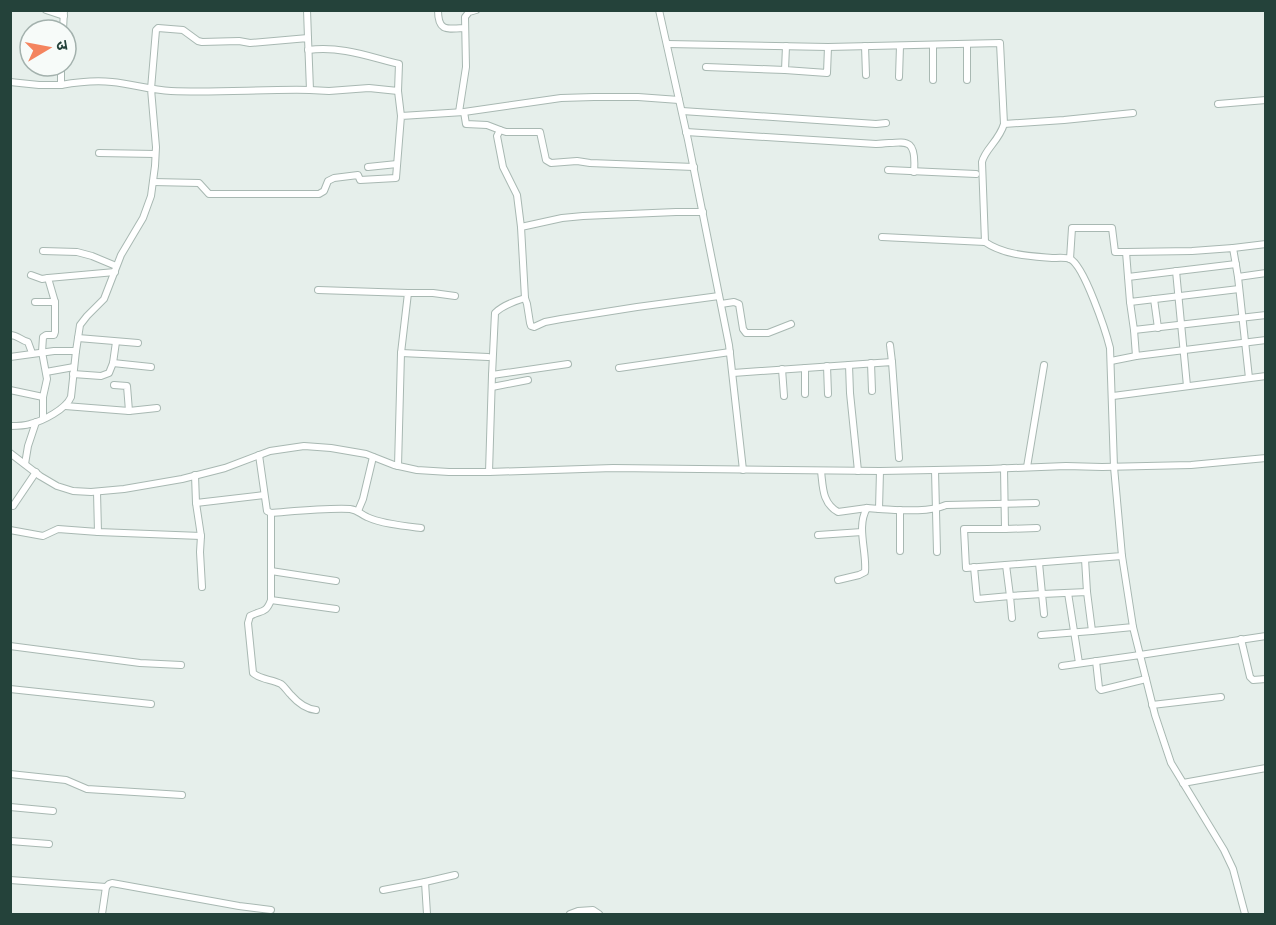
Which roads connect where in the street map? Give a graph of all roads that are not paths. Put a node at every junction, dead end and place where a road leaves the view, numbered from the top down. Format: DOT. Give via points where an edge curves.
graph roads {
  1 [pos="46,10"];
  2 [pos="307,10"];
  3 [pos="438,10"];
  4 [pos="476,10"];
  5 [pos="659,10"];
  6 [pos="64,13"];
  7 [pos="465,28"];
  8 [pos="308,38"];
  9 [pos="667,44"];
  10 [pos="967,44"];
  11 [pos="933,45"];
  12 [pos="786,46"];
  13 [pos="866,46"];
  14 [pos="900,46"];
  15 [pos="828,47"];
  16 [pos="308,50"];
  17 [pos="706,67"];
  18 [pos="785,70"];
  19 [pos="866,75"];
  20 [pos="899,77"];
  21 [pos="61,78"];
  22 [pos="933,80"];
  23 [pos="967,80"];
  24 [pos="10,82"];
  25 [pos="61,85"];
  26 [pos="151,89"];
  27 [pos="310,90"];
  28 [pos="398,91"];
  29 [pos="680,100"];
  30 [pos="1266,100"];
  31 [pos="1218,104"];
  32 [pos="682,111"];
  33 [pos="462,112"];
  34 [pos="1133,113"];
  35 [pos="401,117"];
  36 [pos="886,123"];
  37 [pos="1004,124"];
  38 [pos="500,130"];
  39 [pos="687,132"];
  40 [pos="99,153"];
  41 [pos="155,154"];
  42 [pos="397,164"];
  43 [pos="368,166"];
  44 [pos="694,167"];
  45 [pos="888,170"];
  46 [pos="914,172"];
  47 [pos="976,174"];
  48 [pos="153,182"];
  49 [pos="703,212"];
  50 [pos="521,227"];
  51 [pos="882,237"];
  52 [pos="984,242"];
  53 [pos="1266,244"];
  54 [pos="1233,248"];
  55 [pos="43,251"];
  56 [pos="1126,252"];
  57 [pos="1070,259"];
  58 [pos="1236,264"];
  59 [pos="116,269"];
  60 [pos="1176,271"];
  61 [pos="1266,273"];
  62 [pos="31,275"];
  63 [pos="1128,277"];
  64 [pos="48,278"];
  65 [pos="1238,278"];
  66 [pos="1239,289"];
  67 [pos="318,290"];
  68 [pos="408,293"];
  69 [pos="455,296"];
  70 [pos="719,296"];
  71 [pos="1179,296"];
  72 [pos="525,298"];
  73 [pos="1154,298"];
  74 [pos="35,302"];
  75 [pos="55,302"];
  76 [pos="1130,302"];
  77 [pos="721,304"];
  78 [pos="1266,315"];
  79 [pos="1243,318"];
  80 [pos="791,324"];
  81 [pos="1182,325"];
  82 [pos="1158,328"];
  83 [pos="1134,330"];
  84 [pos="10,335"];
  85 [pos="78,338"];
  86 [pos="1266,340"];
  87 [pos="116,342"];
  88 [pos="1246,342"];
  89 [pos="138,343"];
  90 [pos="890,345"];
  91 [pos="76,351"];
  92 [pos="1184,351"];
  93 [pos="42,352"];
  94 [pos="730,352"];
  95 [pos="32,353"];
  96 [pos="401,353"];
  97 [pos="1136,356"];
  98 [pos="10,357"];
  99 [pos="488,357"];
  100 [pos="1111,361"];
  101 [pos="892,362"];
  102 [pos="113,363"];
  103 [pos="871,363"];
  104 [pos="568,364"];
  105 [pos="849,365"];
  106 [pos="1044,365"];
  107 [pos="826,366"];
  108 [pos="151,367"];
  109 [pos="619,368"];
  110 [pos="805,368"];
  111 [pos="782,369"];
  112 [pos="73,370"];
  113 [pos="46,372"];
  114 [pos="733,373"];
  115 [pos="492,375"];
  116 [pos="1266,376"];
  117 [pos="1249,378"];
  118 [pos="528,380"];
  119 [pos="114,385"];
  120 [pos="1187,386"];
  121 [pos="492,387"];
  122 [pos="10,390"];
  123 [pos="872,391"];
  124 [pos="805,394"];
  125 [pos="828,394"];
  126 [pos="784,396"];
  127 [pos="1113,396"];
  128 [pos="43,397"];
  129 [pos="64,406"];
  130 [pos="157,408"];
  131 [pos="129,411"];
  132 [pos="43,418"];
  133 [pos="36,422"];
  134 [pos="10,426"];
  135 [pos="10,453"];
  136 [pos="259,455"];
  137 [pos="373,457"];
  138 [pos="899,458"];
  139 [pos="1266,458"];
  140 [pos="25,464"];
  141 [pos="398,466"];
  142 [pos="1027,467"];
  143 [pos="1114,467"];
  144 [pos="1004,468"];
  145 [pos="743,470"];
  146 [pos="935,470"];
  147 [pos="821,471"];
  148 [pos="858,471"];
  149 [pos="880,471"];
  150 [pos="36,472"];
  151 [pos="489,472"];
  152 [pos="195,475"];
  153 [pos="98,492"];
  154 [pos="264,495"];
  155 [pos="196,504"];
  156 [pos="1004,504"];
  157 [pos="1036,504"];
  158 [pos="11,507"];
  159 [pos="867,508"];
  160 [pos="879,509"];
  161 [pos="937,509"];
  162 [pos="900,510"];
  163 [pos="358,511"];
  164 [pos="271,513"];
  165 [pos="421,528"];
  166 [pos="1037,528"];
  167 [pos="1005,529"];
  168 [pos="10,530"];
  169 [pos="98,532"];
  170 [pos="862,532"];
  171 [pos="818,535"];
  172 [pos="201,536"];
  173 [pos="900,551"];
  174 [pos="937,552"];
  175 [pos="1122,556"];
  176 [pos="1085,559"];
  177 [pos="1038,563"];
  178 [pos="1006,565"];
  179 [pos="974,567"];
  180 [pos="271,571"];
  181 [pos="336,580"];
  182 [pos="838,580"];
  183 [pos="202,587"];
  184 [pos="1087,592"];
  185 [pos="1068,593"];
  186 [pos="1042,594"];
  187 [pos="1010,596"];
  188 [pos="271,600"];
  189 [pos="336,609"];
  190 [pos="1044,614"];
  191 [pos="1012,618"];
  192 [pos="1133,627"];
  193 [pos="1092,631"];
  194 [pos="1075,632"];
  195 [pos="1041,635"];
  196 [pos="1266,636"];
  197 [pos="1241,639"];
  198 [pos="10,646"];
  199 [pos="1140,655"];
  200 [pos="1096,661"];
  201 [pos="1079,663"];
  202 [pos="181,665"];
  203 [pos="1062,666"];
  204 [pos="1266,679"];
  205 [pos="1146,680"];
  206 [pos="10,689"];
  207 [pos="1221,697"];
  208 [pos="151,704"];
  209 [pos="1152,705"];
  210 [pos="316,710"];
  211 [pos="1266,768"];
  212 [pos="10,774"];
  213 [pos="1183,783"];
  214 [pos="182,795"];
  215 [pos="10,807"];
  216 [pos="53,811"];
  217 [pos="10,841"];
  218 [pos="49,844"];
  219 [pos="455,875"];
  220 [pos="10,880"];
  221 [pos="425,882"];
  222 [pos="106,887"];
  223 [pos="383,890"];
  224 [pos="271,910"];
  225 [pos="102,915"];
  226 [pos="427,915"];
  227 [pos="570,915"];
  228 [pos="599,915"];
  229 [pos="1245,915"];
  1 -- 6 [label="street"];
  2 -- 8 [label="street"];
  3 -- 7 [label="street" via="442,27"];
  4 -- 7 [label="street" via="465,17"];
  5 -- 9 [label="street"];
  7 -- 33 [label="street"];
  8 -- 16 [label="street"];
  8 -- 26 [label="street" via="202,42 183,30 159,28 154,33"];
  9 -- 12 [label="street"];
  9 -- 29 [label="street"];
  10 -- 11 [label="street"];
  10 -- 23 [label="street"];
  10 -- 37 [label="street" via="1000,44"];
  11 -- 14 [label="street"];
  11 -- 22 [label="street"];
  12 -- 15 [label="street"];
  12 -- 18 [label="street"];
  13 -- 14 [label="street"];
  13 -- 15 [label="street"];
  13 -- 19 [label="street"];
  14 -- 20 [label="street"];
  15 -- 18 [label="street" via="827,73"];
  16 -- 27 [label="street"];
  16 -- 28 [label="street" via="336,49 399,64"];
  17 -- 18 [label="street"];
  21 -- 25 [label="street"];
  24 -- 25 [label="street"];
  25 -- 26 [label="street" via="110,81"];
  26 -- 27 [label="street"];
  26 -- 41 [label="street"];
  27 -- 28 [label="street"];
  28 -- 35 [label="street"];
  29 -- 32 [label="street"];
  29 -- 33 [label="street" via="561,98"];
  30 -- 31 [label="street"];
  32 -- 36 [label="street"];
  32 -- 39 [label="street"];
  33 -- 35 [label="street"];
  33 -- 38 [label="street" via="466,124"];
  34 -- 37 [label="street"];
  35 -- 42 [label="street"];
  37 -- 52 [label="street" via="982,162"];
  38 -- 44 [label="street" via="540,132 546,160 551,163"];
  38 -- 50 [label="street" via="497,136 503,167 517,195"];
  39 -- 44 [label="street"];
  39 -- 46 [label="street" via="876,144 903,142 914,151"];
  40 -- 41 [label="street"];
  41 -- 48 [label="street"];
  42 -- 43 [label="street"];
  42 -- 48 [label="street" via="396,178 334,178 319,194 209,194 199,183"];
  44 -- 49 [label="street"];
  45 -- 46 [label="street"];
  46 -- 47 [label="street"];
  48 -- 59 [label="street" via="142,218"];
  49 -- 50 [label="street" via="583,216"];
  49 -- 70 [label="street"];
  50 -- 72 [label="street"];
  51 -- 52 [label="street"];
  52 -- 57 [label="street" via="1005,252"];
  53 -- 54 [label="street"];
  54 -- 56 [label="street"];
  54 -- 58 [label="street"];
  55 -- 59 [label="street" via="77,252"];
  56 -- 57 [label="street" via="1115,252 1112,228 1072,228"];
  56 -- 63 [label="street"];
  57 -- 100 [label="street" via="1083,276 1105,330"];
  58 -- 60 [label="street"];
  58 -- 65 [label="street"];
  59 -- 64 [label="street"];
  59 -- 85 [label="street" via="104,299 80,325"];
  60 -- 63 [label="street"];
  60 -- 71 [label="street"];
  61 -- 65 [label="street"];
  62 -- 64 [label="street"];
  63 -- 76 [label="street"];
  64 -- 75 [label="street"];
  65 -- 66 [label="street"];
  66 -- 71 [label="street"];
  66 -- 79 [label="street"];
  67 -- 68 [label="street"];
  68 -- 69 [label="street"];
  68 -- 96 [label="street"];
  70 -- 72 [label="street" via="561,319 534,327"];
  70 -- 77 [label="street"];
  71 -- 73 [label="street"];
  71 -- 81 [label="street"];
  72 -- 115 [label="street" via="495,313"];
  73 -- 76 [label="street"];
  73 -- 82 [label="street"];
  74 -- 75 [label="street"];
  75 -- 93 [label="street" via="55,334 43,337"];
  76 -- 83 [label="street"];
  77 -- 80 [label="street" via="739,304 746,333 768,333"];
  77 -- 94 [label="street"];
  78 -- 79 [label="street"];
  79 -- 81 [label="street"];
  79 -- 88 [label="street"];
  81 -- 82 [label="street"];
  81 -- 92 [label="street"];
  82 -- 83 [label="street"];
  83 -- 97 [label="street"];
  84 -- 95 [label="street" via="28,342"];
  85 -- 87 [label="street"];
  85 -- 91 [label="street"];
  86 -- 88 [label="street"];
  87 -- 89 [label="street"];
  87 -- 102 [label="street"];
  88 -- 92 [label="street"];
  88 -- 117 [label="street"];
  90 -- 101 [label="street"];
  91 -- 93 [label="street"];
  91 -- 112 [label="street"];
  92 -- 97 [label="street"];
  92 -- 120 [label="street"];
  93 -- 95 [label="street"];
  93 -- 113 [label="street"];
  94 -- 109 [label="street"];
  94 -- 114 [label="street"];
  95 -- 98 [label="street"];
  96 -- 99 [label="street"];
  96 -- 141 [label="street"];
  97 -- 100 [label="street"];
  100 -- 127 [label="street"];
  101 -- 103 [label="street"];
  101 -- 138 [label="street"];
  102 -- 108 [label="street"];
  102 -- 112 [label="street" via="109,373 101,376"];
  103 -- 105 [label="street"];
  103 -- 123 [label="street"];
  104 -- 115 [label="street"];
  105 -- 107 [label="street"];
  105 -- 148 [label="street"];
  106 -- 142 [label="street"];
  107 -- 110 [label="street"];
  107 -- 125 [label="street"];
  110 -- 111 [label="street"];
  110 -- 124 [label="street"];
  111 -- 114 [label="street"];
  111 -- 126 [label="street"];
  112 -- 113 [label="street"];
  112 -- 129 [label="street" via="71,397"];
  113 -- 128 [label="street"];
  114 -- 145 [label="street"];
  115 -- 121 [label="street"];
  116 -- 117 [label="street"];
  117 -- 120 [label="street"];
  118 -- 121 [label="street"];
  119 -- 131 [label="street" via="127,386"];
  120 -- 127 [label="street"];
  121 -- 151 [label="street"];
  122 -- 128 [label="street"];
  127 -- 143 [label="street"];
  128 -- 132 [label="street"];
  129 -- 131 [label="street"];
  129 -- 132 [label="street"];
  130 -- 131 [label="street"];
  132 -- 133 [label="street"];
  133 -- 134 [label="street"];
  133 -- 140 [label="street"];
  135 -- 140 [label="street"];
  136 -- 137 [label="street" via="304,446"];
  136 -- 152 [label="street"];
  136 -- 154 [label="street"];
  137 -- 141 [label="street"];
  137 -- 163 [label="street"];
  139 -- 143 [label="street"];
  140 -- 150 [label="street"];
  141 -- 151 [label="street"];
  142 -- 143 [label="street"];
  142 -- 144 [label="street"];
  143 -- 175 [label="street"];
  144 -- 146 [label="street"];
  144 -- 156 [label="street"];
  145 -- 147 [label="street"];
  145 -- 151 [label="street" via="613,468"];
  146 -- 149 [label="street"];
  146 -- 161 [label="street"];
  147 -- 148 [label="street"];
  147 -- 159 [label="street" via="824,498 832,509 837,512"];
  148 -- 149 [label="street"];
  149 -- 160 [label="street"];
  150 -- 153 [label="street" via="57,486"];
  150 -- 158 [label="street"];
  152 -- 153 [label="street"];
  152 -- 155 [label="street"];
  153 -- 169 [label="street"];
  154 -- 155 [label="street"];
  154 -- 164 [label="street" via="267,511"];
  155 -- 172 [label="street"];
  156 -- 157 [label="street"];
  156 -- 161 [label="street" via="946,505"];
  156 -- 167 [label="street"];
  159 -- 160 [label="street"];
  159 -- 170 [label="street"];
  160 -- 162 [label="street"];
  161 -- 162 [label="street"];
  161 -- 174 [label="street"];
  162 -- 173 [label="street"];
  163 -- 164 [label="street"];
  163 -- 165 [label="street" via="366,517"];
  164 -- 180 [label="street"];
  166 -- 167 [label="street"];
  167 -- 179 [label="street" via="964,529 966,568"];
  168 -- 169 [label="street" via="43,536 58,529"];
  169 -- 172 [label="street"];
  170 -- 171 [label="street"];
  170 -- 182 [label="street" via="865,572"];
  172 -- 183 [label="street"];
  175 -- 176 [label="street"];
  175 -- 192 [label="street"];
  176 -- 177 [label="street"];
  176 -- 184 [label="street"];
  177 -- 178 [label="street"];
  177 -- 186 [label="street"];
  178 -- 179 [label="street"];
  178 -- 187 [label="street"];
  179 -- 187 [label="street" via="977,599"];
  180 -- 181 [label="street"];
  180 -- 188 [label="street"];
  184 -- 185 [label="street"];
  184 -- 193 [label="street"];
  185 -- 186 [label="street"];
  185 -- 194 [label="street"];
  186 -- 187 [label="street"];
  186 -- 190 [label="street"];
  187 -- 191 [label="street"];
  188 -- 189 [label="street"];
  188 -- 210 [label="street" via="268,608 250,616 248,623 253,673 284,686 301,704"];
  192 -- 193 [label="street"];
  192 -- 199 [label="street"];
  193 -- 194 [label="street"];
  194 -- 195 [label="street"];
  194 -- 201 [label="street"];
  196 -- 197 [label="street"];
  197 -- 199 [label="street"];
  197 -- 204 [label="street" via="1250,677"];
  198 -- 202 [label="street"];
  199 -- 200 [label="street"];
  199 -- 205 [label="street"];
  200 -- 201 [label="street"];
  200 -- 205 [label="street" via="1101,690"];
  201 -- 203 [label="street"];
  205 -- 209 [label="street"];
  206 -- 208 [label="street"];
  207 -- 209 [label="street"];
  209 -- 213 [label="street"];
  211 -- 213 [label="street"];
  212 -- 214 [label="street" via="66,780 87,789"];
  213 -- 229 [label="street" via="1233,869"];
  215 -- 216 [label="street"];
  217 -- 218 [label="street"];
  219 -- 221 [label="street"];
  220 -- 222 [label="street"];
  221 -- 223 [label="street"];
  221 -- 226 [label="street"];
  222 -- 224 [label="street" via="118,883"];
  222 -- 225 [label="street"];
  227 -- 228 [label="street" via="593,910"];
}
